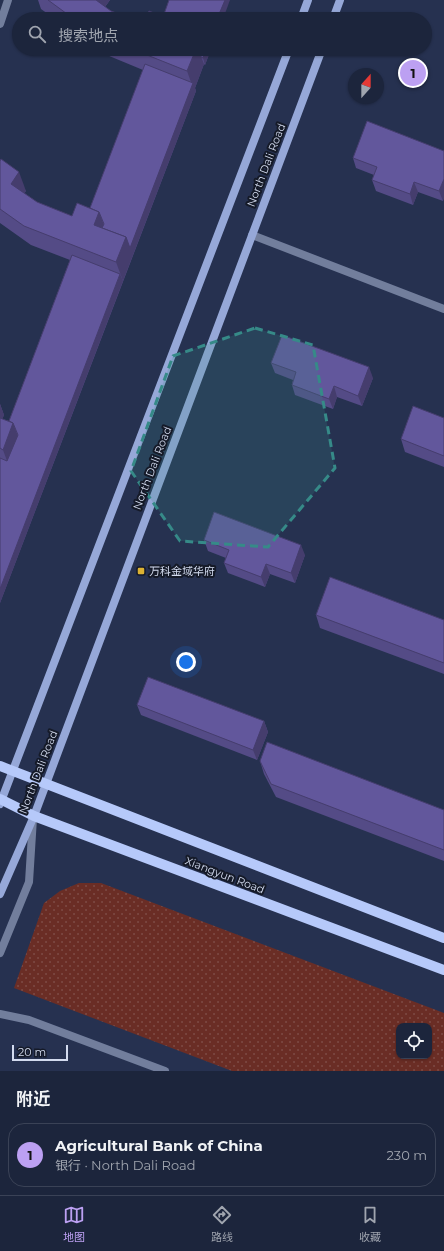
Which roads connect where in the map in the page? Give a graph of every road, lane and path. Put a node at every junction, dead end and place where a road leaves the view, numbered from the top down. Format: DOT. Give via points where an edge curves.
graph roads {
  1 [pos="8,0"];
  2 [pos="308,0"];
  3 [pos="340,0"];
  4 [pos="304,12"];
  5 [pos="336,12"];
  6 [pos="0,24"];
  7 [pos="286,56"];
  8 [pos="319,56"];
  9 [pos="252,235"];
  10 [pos="444,309"];
  11 [pos="0,766"];
  12 [pos="12,771"];
  13 [pos="46,784"];
  14 [pos="0,801"];
  15 [pos="34,816"];
  16 [pos="0,894"];
  17 [pos="444,938"];
  18 [pos="0,953"];
  19 [pos="444,970"];
  20 [pos="0,1014"];
  21 [pos="165,1071"];
  1 -- 6 [label="street"];
  2 -- 4 [label="main road"];
  3 -- 5 [label="main road"];
  7 -- 12 [label="main road, North Dali Road"];
  8 -- 9 [label="main road, North Dali Road"];
  9 -- 10 [label="street"];
  9 -- 13 [label="main road, North Dali Road"];
  11 -- 12 [label="main road, Xiangyun Road"];
  12 -- 13 [label="main road, Xiangyun Road"];
  12 -- 14 [label="main road, North Dali Road"];
  13 -- 15 [label="main road, North Dali Road"];
  13 -- 17 [label="main road, Xiangyun Road"];
  14 -- 15 [label="main road, Xiangyun Road"];
  15 -- 16 [label="main road, North Dali Road"];
  15 -- 18 [label="street" via="30,882"];
  15 -- 19 [label="main road, Xiangyun Road"];
  20 -- 21 [label="street" via="29,1020"];
}
